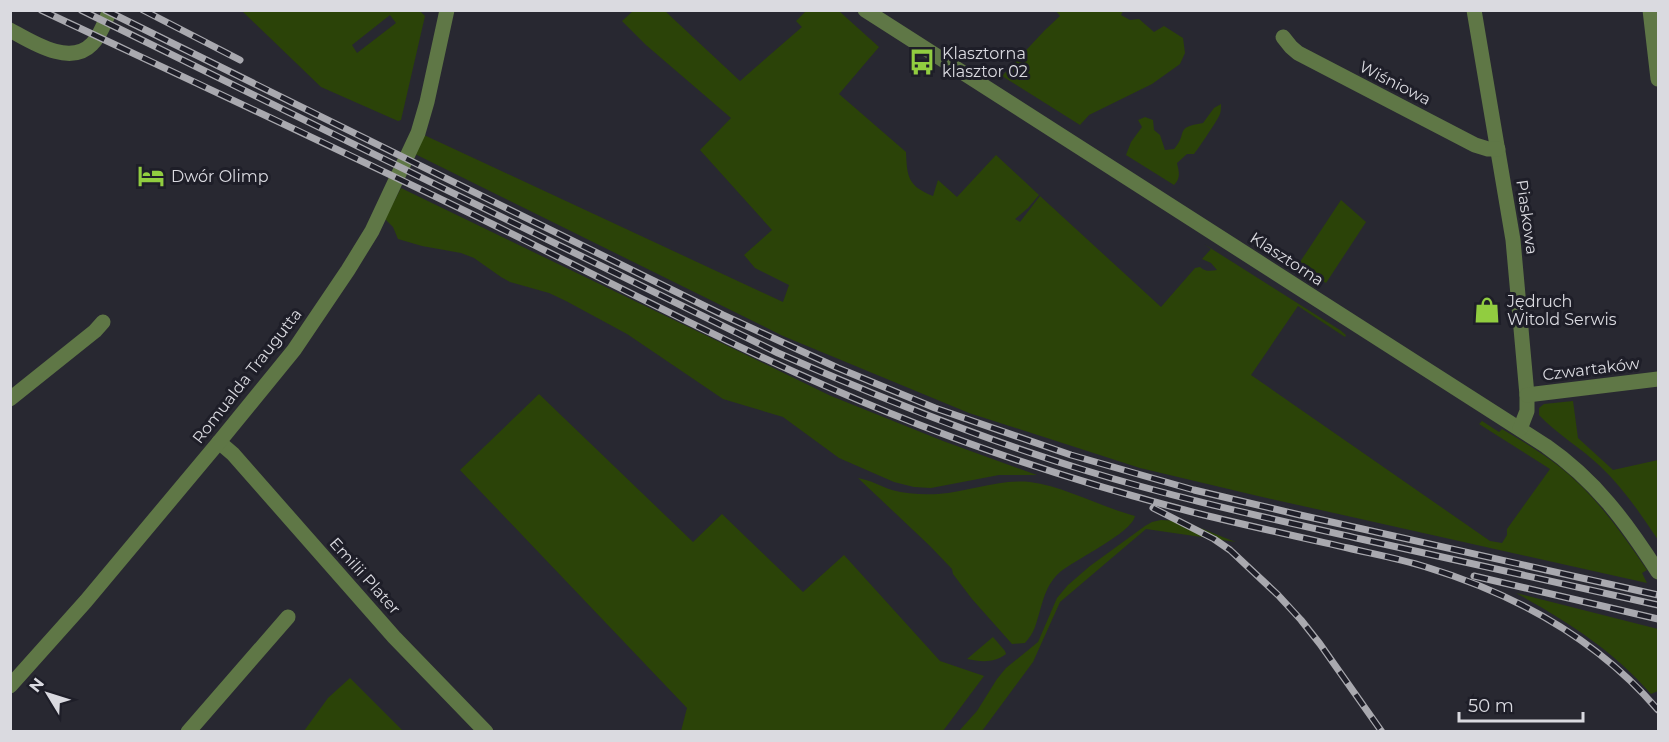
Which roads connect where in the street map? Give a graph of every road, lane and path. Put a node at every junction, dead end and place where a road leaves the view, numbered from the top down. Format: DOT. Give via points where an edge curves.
graph roads {
  1 [pos="110,10"];
  2 [pos="447,10"];
  3 [pos="865,10"];
  4 [pos="1474,10"];
  5 [pos="1650,10"];
  6 [pos="10,30"];
  7 [pos="1283,37"];
  8 [pos="1659,79"];
  9 [pos="1498,149"];
  10 [pos="103,322"];
  11 [pos="1659,379"];
  12 [pos="1527,394"];
  13 [pos="10,399"];
  14 [pos="1520,429"];
  15 [pos="219,442"];
  16 [pos="1659,572"];
  17 [pos="288,617"];
  18 [pos="10,686"];
  19 [pos="188,732"];
  20 [pos="486,732"];
  1 -- 6 [label="street" via="98,37 82,51 55,51"];
  2 -- 15 [label="street, Romualda Traugutta" via="418,133 372,231 294,350"];
  3 -- 14 [label="street, Klasztorna"];
  4 -- 9 [label="street, Piaskowa"];
  5 -- 8 [label="street"];
  7 -- 9 [label="street, Wiśniowa" via="1298,53 1475,145"];
  9 -- 12 [label="street, Piaskowa" via="1513,240"];
  10 -- 13 [label="street"];
  11 -- 12 [label="street, Czwartaków"];
  12 -- 14 [label="street, Piaskowa" via="1527,411"];
  14 -- 16 [label="street, Klasztorna" via="1564,459 1601,494"];
  15 -- 18 [label="street, Romualda Traugutta" via="86,602"];
  15 -- 20 [label="street, Emilii Plater" via="394,637"];
  17 -- 19 [label="street"];
}
